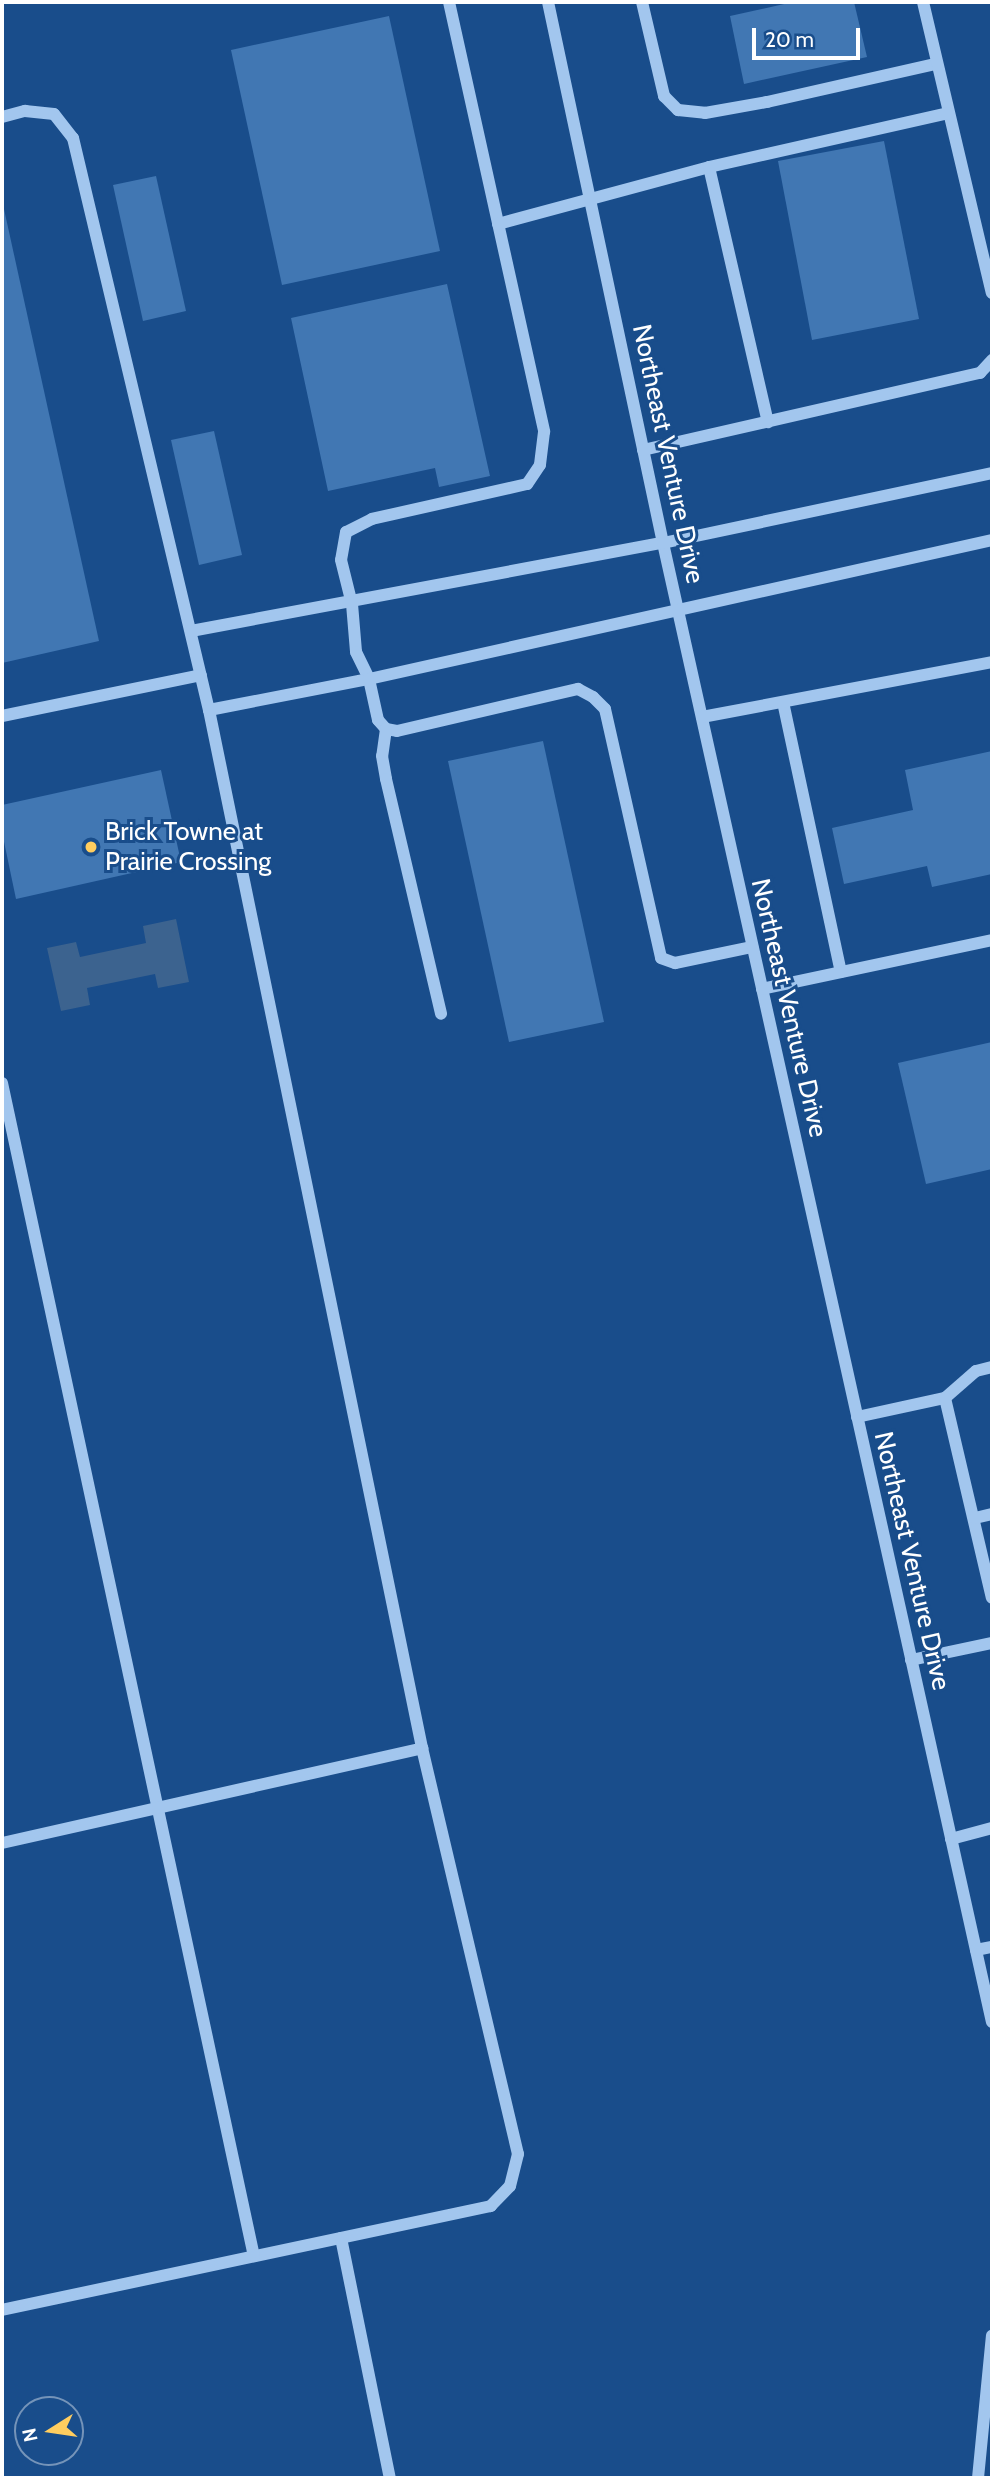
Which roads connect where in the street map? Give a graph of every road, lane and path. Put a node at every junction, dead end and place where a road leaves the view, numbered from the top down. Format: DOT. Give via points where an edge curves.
graph roads {
  1 [pos="449,2"];
  2 [pos="548,2"];
  3 [pos="642,2"];
  4 [pos="923,2"];
  5 [pos="936,64"];
  6 [pos="948,113"];
  7 [pos="2,117"];
  8 [pos="709,167"];
  9 [pos="590,200"];
  10 [pos="498,224"];
  11 [pos="992,293"];
  12 [pos="992,360"];
  13 [pos="768,422"];
  14 [pos="643,450"];
  15 [pos="992,473"];
  16 [pos="992,540"];
  17 [pos="663,543"];
  18 [pos="352,604"];
  19 [pos="677,608"];
  20 [pos="191,631"];
  21 [pos="992,662"];
  22 [pos="201,675"];
  23 [pos="369,680"];
  24 [pos="783,702"];
  25 [pos="209,710"];
  26 [pos="2,716"];
  27 [pos="702,717"];
  28 [pos="386,729"];
  29 [pos="992,940"];
  30 [pos="752,947"];
  31 [pos="841,972"];
  32 [pos="762,989"];
  33 [pos="441,1014"];
  34 [pos="2,1083"];
  35 [pos="992,1367"];
  36 [pos="945,1398"];
  37 [pos="856,1417"];
  38 [pos="992,1514"];
  39 [pos="975,1518"];
  40 [pos="992,1598"];
  41 [pos="992,1643"];
  42 [pos="911,1660"];
  43 [pos="422,1748"];
  44 [pos="158,1807"];
  45 [pos="992,1828"];
  46 [pos="951,1839"];
  47 [pos="2,1843"];
  48 [pos="992,1947"];
  49 [pos="976,1950"];
  50 [pos="992,2022"];
  51 [pos="341,2238"];
  52 [pos="254,2256"];
  53 [pos="2,2310"];
  54 [pos="992,2341"];
  55 [pos="390,2478"];
  56 [pos="978,2478"];
  1 -- 10 [label="street"];
  2 -- 9 [label="street, Northeast Venture Drive"];
  3 -- 5 [label="street" via="664,96 678,110 705,113"];
  4 -- 5 [label="street"];
  5 -- 6 [label="street"];
  6 -- 8 [label="street"];
  6 -- 11 [label="street"];
  7 -- 20 [label="street" via="26,111 54,114 73,138"];
  8 -- 9 [label="street"];
  8 -- 13 [label="street"];
  9 -- 10 [label="street"];
  9 -- 14 [label="street, Northeast Venture Drive"];
  10 -- 18 [label="street" via="544,432 540,465 527,484 372,519 346,533 341,560"];
  12 -- 13 [label="street" via="980,373"];
  13 -- 14 [label="street"];
  14 -- 17 [label="street, Northeast Venture Drive"];
  15 -- 17 [label="street"];
  16 -- 19 [label="street"];
  17 -- 18 [label="street"];
  17 -- 19 [label="street, Northeast Venture Drive"];
  18 -- 20 [label="street" via="305,607"];
  18 -- 23 [label="street" via="356,652"];
  19 -- 23 [label="street"];
  19 -- 27 [label="street, Northeast Venture Drive"];
  20 -- 22 [label="street"];
  21 -- 24 [label="street"];
  22 -- 25 [label="street"];
  22 -- 26 [label="street"];
  23 -- 25 [label="street"];
  23 -- 28 [label="street" via="378,720"];
  24 -- 27 [label="street"];
  24 -- 31 [label="street"];
  25 -- 43 [label="street"];
  27 -- 30 [label="street, Northeast Venture Drive"];
  28 -- 30 [label="street" via="397,731 578,690 593,697 605,709 661,958 674,962"];
  28 -- 33 [label="street" via="382,756 386,779"];
  29 -- 31 [label="street"];
  30 -- 32 [label="street, Northeast Venture Drive"];
  31 -- 32 [label="street"];
  32 -- 37 [label="street, Northeast Venture Drive"];
  34 -- 44 [label="street"];
  35 -- 36 [label="street" via="976,1371"];
  36 -- 37 [label="street"];
  36 -- 39 [label="street"];
  37 -- 42 [label="street, Northeast Venture Drive"];
  38 -- 39 [label="street"];
  39 -- 40 [label="street"];
  41 -- 42 [label="street"];
  42 -- 46 [label="street, Northeast Venture Drive"];
  43 -- 44 [label="street"];
  43 -- 51 [label="street" via="518,2154 510,2186 491,2206"];
  44 -- 47 [label="street"];
  44 -- 52 [label="street"];
  45 -- 46 [label="street"];
  46 -- 49 [label="street, Northeast Venture Drive"];
  48 -- 49 [label="street"];
  49 -- 50 [label="street, Northeast Venture Drive"];
  51 -- 52 [label="street"];
  51 -- 55 [label="street"];
  52 -- 53 [label="street"];
  54 -- 56 [label="street"];
}
